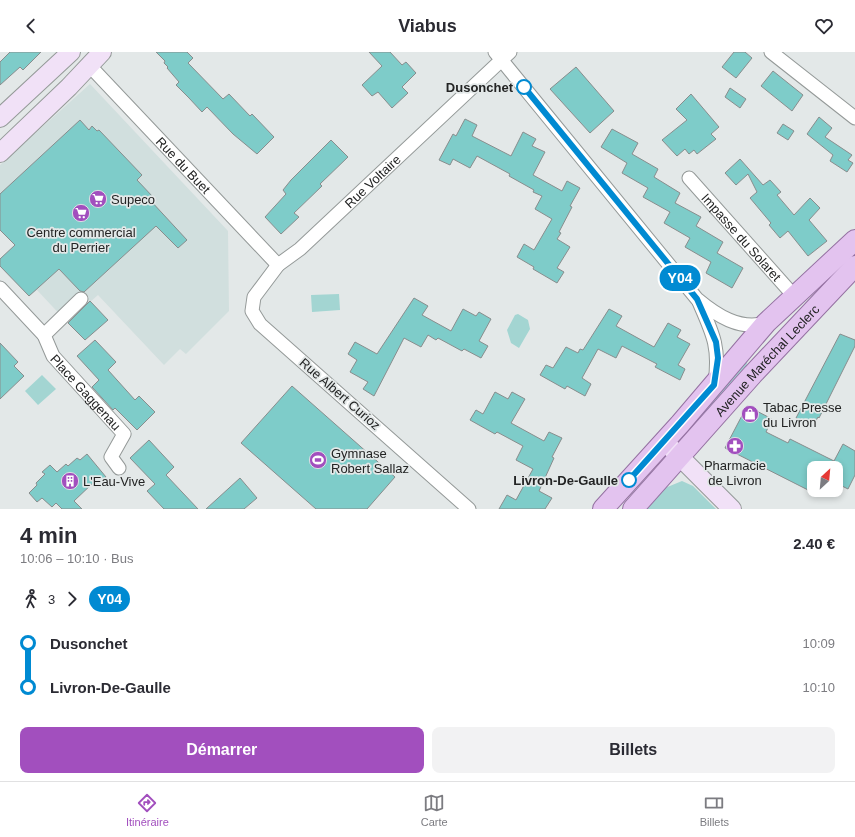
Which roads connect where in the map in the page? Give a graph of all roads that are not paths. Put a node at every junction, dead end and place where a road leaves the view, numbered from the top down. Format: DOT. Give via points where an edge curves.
graph roads {
  1 [pos="71,52"];
  2 [pos="102,52"];
  3 [pos="771,52"];
  4 [pos="502,55"];
  5 [pos="88,64"];
  6 [pos="0,118"];
  7 [pos="855,118"];
  8 [pos="0,153"];
  9 [pos="689,178"];
  10 [pos="855,240"];
  11 [pos="278,265"];
  12 [pos="855,266"];
  13 [pos="0,288"];
  14 [pos="796,294"];
  15 [pos="81,299"];
  16 [pos="697,299"];
  17 [pos="252,307"];
  18 [pos="815,308"];
  19 [pos="732,321"];
  20 [pos="766,323"];
  21 [pos="44,335"];
  22 [pos="753,338"];
  23 [pos="784,340"];
  24 [pos="753,374"];
  25 [pos="714,385"];
  26 [pos="664,442"];
  27 [pos="680,457"];
  28 [pos="119,468"];
  29 [pos="469,509"];
  30 [pos="603,509"];
  31 [pos="633,509"];
  32 [pos="732,509"];
  1 -- 6 [label="street"];
  2 -- 5 [label="street"];
  3 -- 7 [label="street"];
  4 -- 11 [label="street, Rue Voltaire" via="300,250"];
  4 -- 16 [label="street"];
  5 -- 8 [label="street" via="69,87"];
  5 -- 11 [label="street, Rue du Buet"];
  9 -- 14 [label="street, Impasse du Solaret"];
  10 -- 14 [label="main road, Avenue Maréchal Leclerc"];
  11 -- 17 [label="street, Rue Voltaire" via="255,293"];
  12 -- 18 [label="main road, Avenue Maréchal Leclerc"];
  13 -- 21 [label="street"];
  14 -- 18 [label="main road" via="808,297"];
  14 -- 20 [label="main road, Avenue Maréchal Leclerc"];
  15 -- 21 [label="street"];
  16 -- 19 [label="street" via="716,314"];
  16 -- 25 [label="street" via="717,347"];
  17 -- 29 [label="street, Rue Albert Curioz" via="253,314 260,324"];
  18 -- 23 [label="main road, Avenue Maréchal Leclerc"];
  19 -- 20 [label="street" via="752,325"];
  19 -- 22 [label="street"];
  20 -- 22 [label="main road, Avenue Maréchal Leclerc"];
  20 -- 23 [label="main road"];
  21 -- 28 [label="street, Place Gaggenau" via="53,356 124,434 112,457"];
  22 -- 24 [label="main road" via="758,356"];
  22 -- 25 [label="main road, Avenue Maréchal Leclerc"];
  23 -- 24 [label="main road, Avenue Maréchal Leclerc"];
  24 -- 27 [label="main road, Avenue Maréchal Leclerc"];
  25 -- 26 [label="main road, Avenue Maréchal Leclerc"];
  26 -- 27 [label="street"];
  26 -- 30 [label="main road, Avenue Maréchal Leclerc"];
  27 -- 31 [label="main road, Avenue Maréchal Leclerc"];
  27 -- 32 [label="street"];
}
